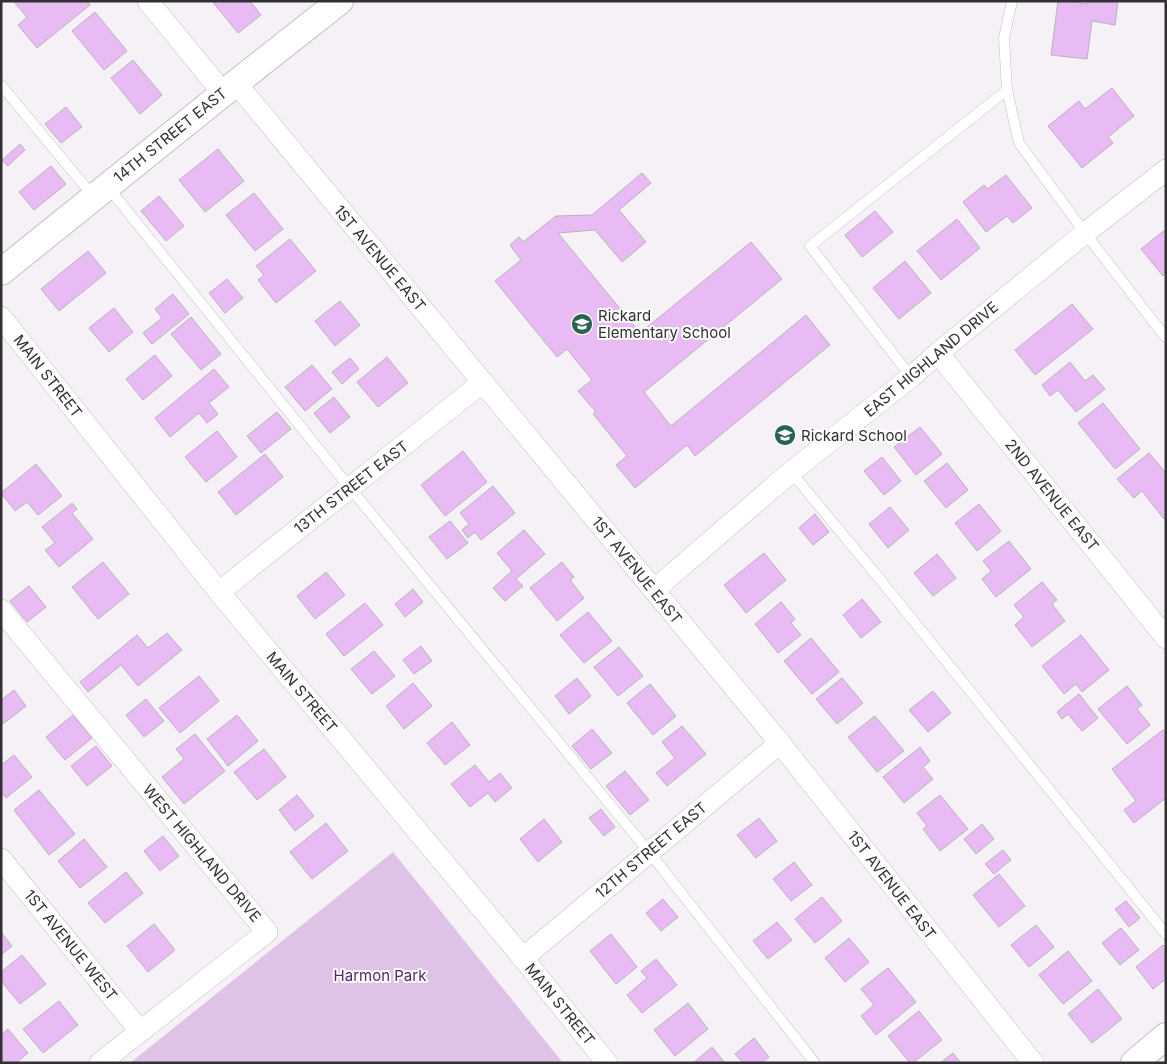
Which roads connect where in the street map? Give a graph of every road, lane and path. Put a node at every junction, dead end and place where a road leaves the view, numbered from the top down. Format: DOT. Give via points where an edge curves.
graph roads {
  1 [pos="148,1"];
  2 [pos="340,1"];
  3 [pos="1012,1"];
  4 [pos="1,85"];
  5 [pos="229,88"];
  6 [pos="1008,90"];
  7 [pos="1166,170"];
  8 [pos="100,192"];
  9 [pos="1085,233"];
  10 [pos="1,272"];
  11 [pos="1,317"];
  12 [pos="1166,338"];
  13 [pos="938,353"];
  14 [pos="911,377"];
  15 [pos="483,382"];
  16 [pos="791,472"];
  17 [pos="350,488"];
  18 [pos="654,590"];
  19 [pos="219,592"];
  20 [pos="1,610"];
  21 [pos="1166,638"];
  22 [pos="780,743"];
  23 [pos="649,852"];
  24 [pos="1,859"];
  25 [pos="1166,934"];
  26 [pos="523,958"];
  27 [pos="140,1031"];
  28 [pos="1166,1036"];
  29 [pos="100,1063"];
  30 [pos="607,1063"];
  31 [pos="815,1063"];
  32 [pos="1033,1063"];
  33 [pos="1134,1063"];
  1 -- 5 [label="street, 1ST AVENUE EAST"];
  2 -- 5 [label="street, 14TH STREET EAST"];
  3 -- 6 [label="lane" via="1004,38"];
  4 -- 8 [label="lane"];
  5 -- 8 [label="street, 14TH STREET EAST"];
  5 -- 15 [label="street, 1ST AVENUE EAST"];
  6 -- 9 [label="lane" via="1019,143"];
  6 -- 14 [label="lane" via="810,246"];
  7 -- 9 [label="street, EAST HIGHLAND DRIVE"];
  8 -- 10 [label="street, 14TH STREET EAST"];
  8 -- 17 [label="lane"];
  9 -- 12 [label="lane"];
  9 -- 13 [label="street, EAST HIGHLAND DRIVE"];
  11 -- 19 [label="street, MAIN STREET"];
  13 -- 14 [label="street, EAST HIGHLAND DRIVE"];
  13 -- 21 [label="street, 2ND AVENUE EAST"];
  14 -- 16 [label="street, EAST HIGHLAND DRIVE"];
  15 -- 17 [label="street, 13TH STREET EAST"];
  15 -- 18 [label="street, 1ST AVENUE EAST"];
  16 -- 18 [label="street, EAST HIGHLAND DRIVE"];
  16 -- 25 [label="lane"];
  17 -- 19 [label="street, 13TH STREET EAST"];
  17 -- 23 [label="lane"];
  18 -- 22 [label="street, 1ST AVENUE EAST"];
  19 -- 26 [label="street, MAIN STREET"];
  20 -- 27 [label="street, WEST HIGHLAND DRIVE" via="267,932"];
  22 -- 23 [label="street, 12TH STREET EAST"];
  22 -- 32 [label="street, 1ST AVENUE EAST"];
  23 -- 26 [label="street, 12TH STREET EAST"];
  23 -- 31 [label="lane"];
  24 -- 27 [label="street, 1ST AVENUE WEST"];
  26 -- 30 [label="street, MAIN STREET"];
  27 -- 29 [label="street, WEST HIGHLAND DRIVE"];
  28 -- 33 [label="street"];
}
